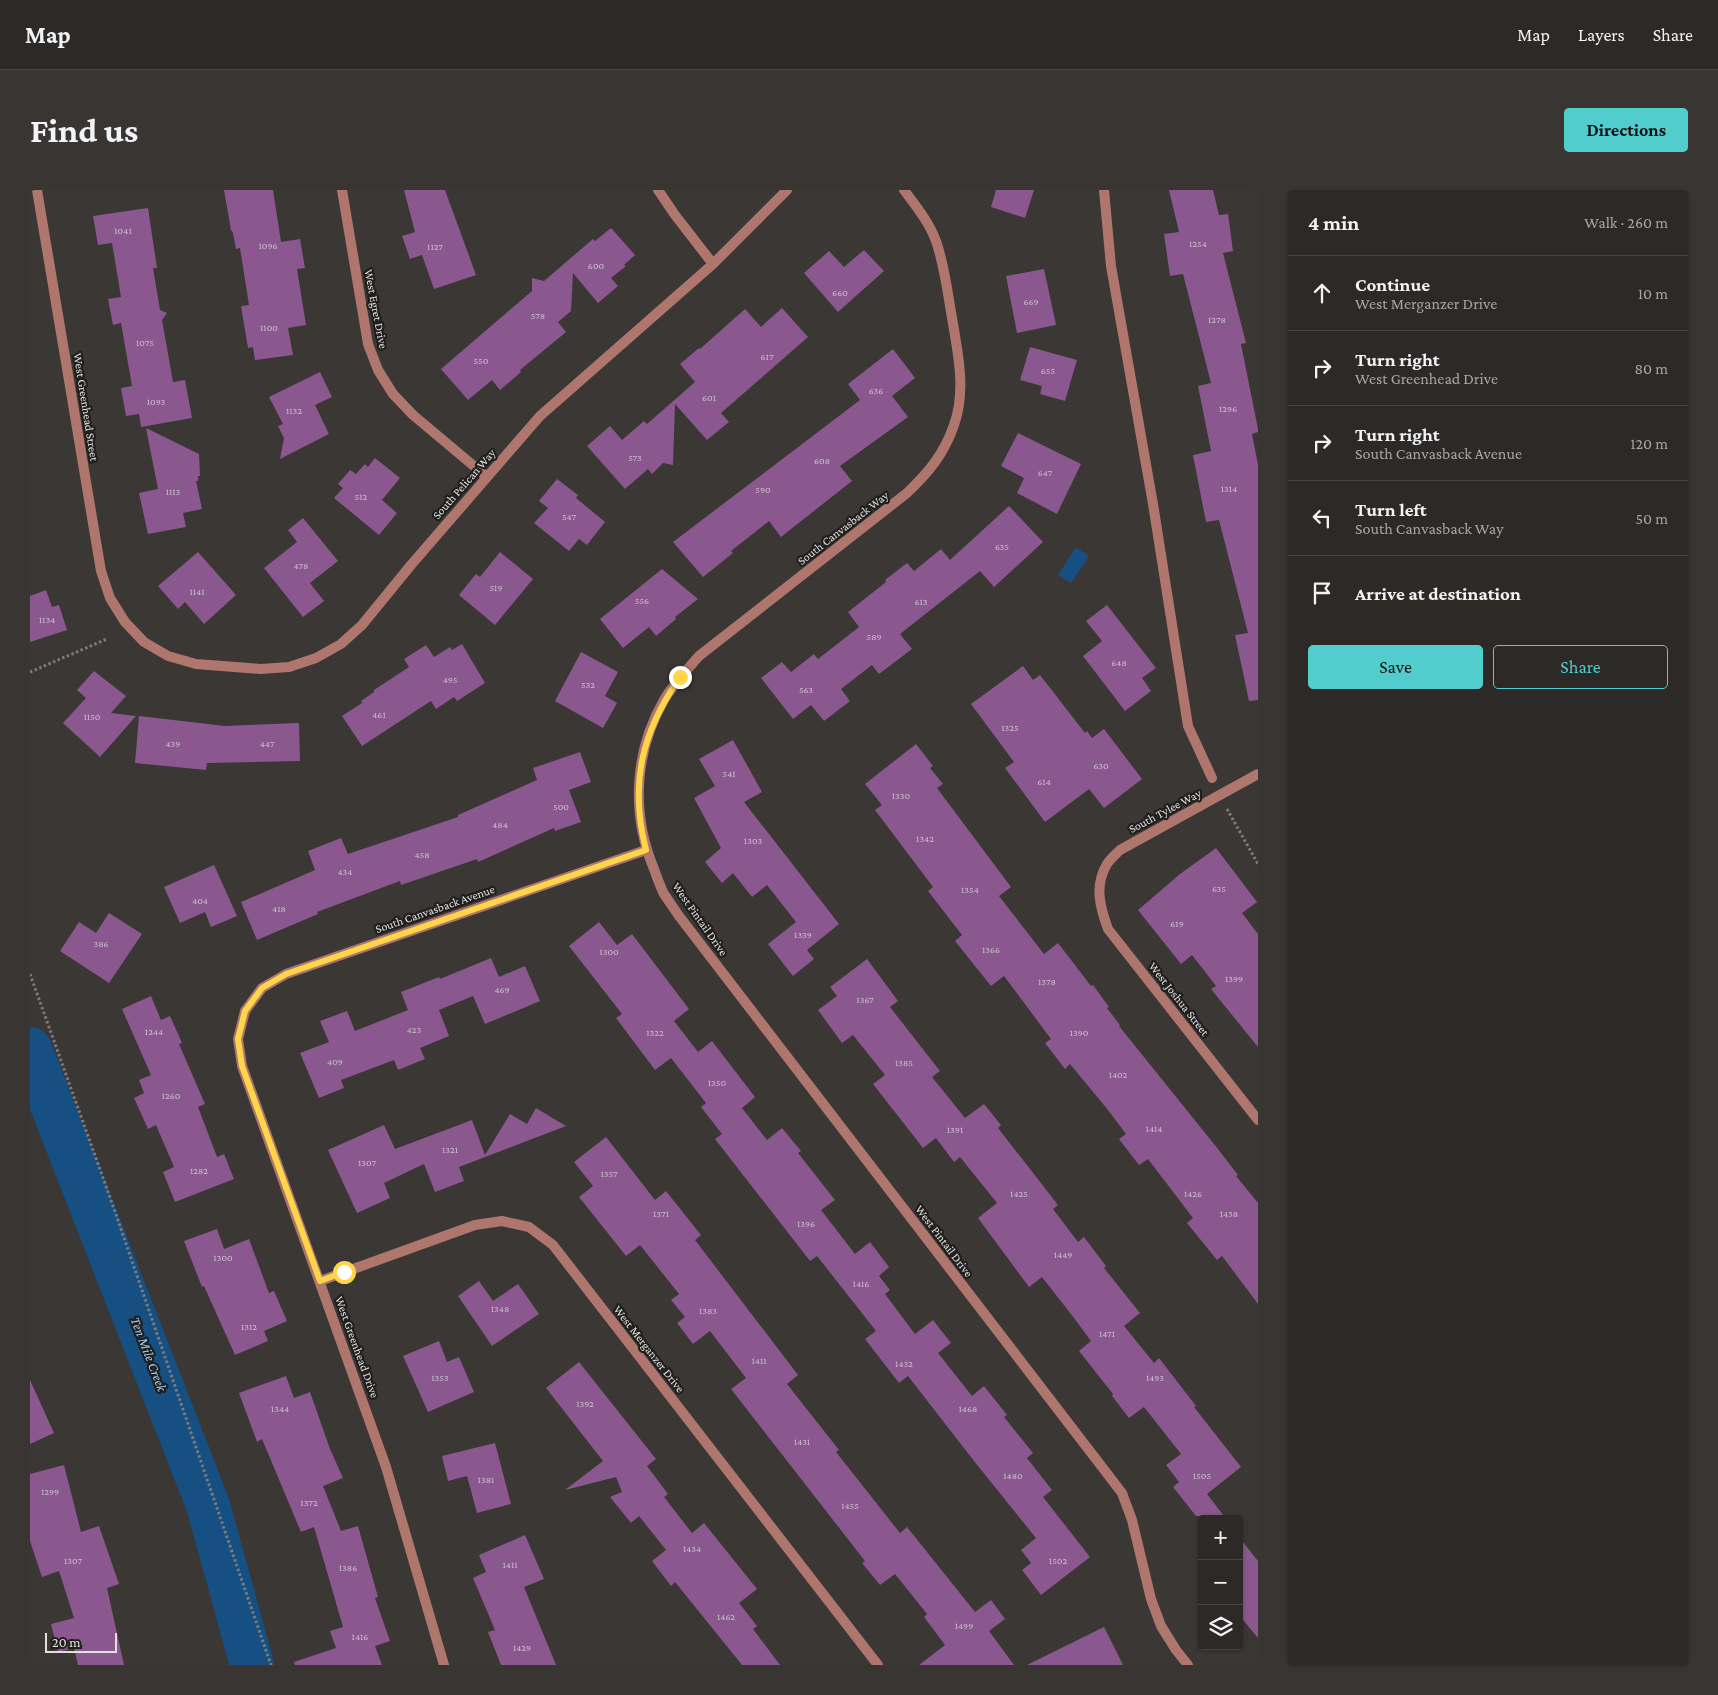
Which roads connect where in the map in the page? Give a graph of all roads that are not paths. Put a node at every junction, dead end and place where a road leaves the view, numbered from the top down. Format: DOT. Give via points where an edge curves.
graph roads {
  1 [pos="37,190"];
  2 [pos="342,190"];
  3 [pos="658,190"];
  4 [pos="787,190"];
  5 [pos="904,190"];
  6 [pos="1104,190"];
  7 [pos="713,264"];
  8 [pos="487,476"];
  9 [pos="125,622"];
  10 [pos="1258,774"];
  11 [pos="1212,778"];
  12 [pos="646,850"];
  13 [pos="1099,885"];
  14 [pos="245,1011"];
  15 [pos="1258,1120"];
  16 [pos="320,1281"];
  17 [pos="444,1665"];
  18 [pos="878,1665"];
  19 [pos="1188,1665"];
  1 -- 9 [label="street, West Greenhead Street" via="101,571 110,598"];
  2 -- 8 [label="street, West Egret Drive" via="368,344 378,370 393,394 413,415"];
  3 -- 7 [label="street"];
  4 -- 7 [label="street, South Pelican Way"];
  5 -- 12 [label="street, South Canvasback Way" via="936,240 944,268 960,367 960,396 955,424 944,450 928,473 907,493 699,656 680,677 664,700 643,753 639,809"];
  6 -- 11 [label="street" via="1111,266 1188,726"];
  7 -- 8 [label="street, South Pelican Way" via="540,416"];
  8 -- 9 [label="street, South Pelican Way" via="362,625 341,644 316,658 289,667 196,664 168,656 144,642"];
  10 -- 13 [label="street, South Tylee Way" via="1120,850 1107,864"];
  12 -- 14 [label="street, South Canvasback Avenue" via="286,974 262,988"];
  12 -- 19 [label="street, West Pintail Drive" via="664,893 679,916 1122,1493 1161,1626"];
  13 -- 15 [label="street, West Joshua Street" via="1101,908 1108,929"];
  14 -- 16 [label="street, West Greenhead Drive" via="238,1039 242,1066"];
  16 -- 17 [label="street, West Greenhead Drive" via="386,1467"];
  16 -- 18 [label="street, West Merganzer Drive" via="474,1225 502,1221 529,1227 553,1245"];
}
